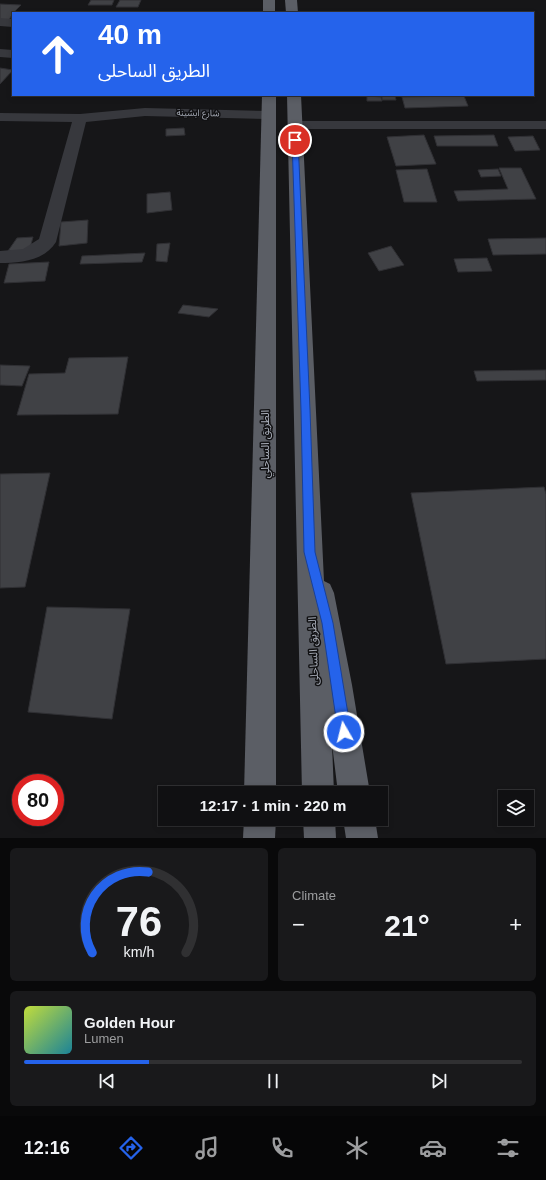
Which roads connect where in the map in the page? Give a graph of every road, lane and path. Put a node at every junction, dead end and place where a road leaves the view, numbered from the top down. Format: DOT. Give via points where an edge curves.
graph roads {
  1 [pos="269,0"];
  2 [pos="291,0"];
  3 [pos="269,12"];
  4 [pos="292,12"];
  5 [pos="0,22"];
  6 [pos="12,23"];
  7 [pos="0,53"];
  8 [pos="12,54"];
  9 [pos="294,96"];
  10 [pos="269,105"];
  11 [pos="0,117"];
  12 [pos="80,118"];
  13 [pos="295,125"];
  14 [pos="546,125"];
  15 [pos="0,257"];
  16 [pos="310,552"];
  17 [pos="260,786"];
  18 [pos="318,786"];
  19 [pos="353,786"];
  20 [pos="260,826"];
  21 [pos="319,826"];
  22 [pos="360,826"];
  23 [pos="259,838"];
  24 [pos="320,838"];
  25 [pos="362,838"];
  1 -- 3 [label="highway"];
  2 -- 4 [label="highway"];
  5 -- 6 [label="street"];
  7 -- 8 [label="street"];
  9 -- 13 [label="highway"];
  10 -- 12 [label="street, شارع ابشينة" via="144,106"];
  10 -- 17 [label="highway, الطريق الساحلي"];
  11 -- 12 [label="street, شارع ابشينة"];
  12 -- 15 [label="street" via="47,242 32,254"];
  13 -- 14 [label="street"];
  13 -- 16 [label="highway, الطريق الساحلى"];
  16 -- 18 [label="highway, الطريق الساحلى"];
  16 -- 19 [label="highway" via="328,623"];
  20 -- 23 [label="highway"];
  21 -- 24 [label="highway"];
  22 -- 25 [label="highway"];
}
